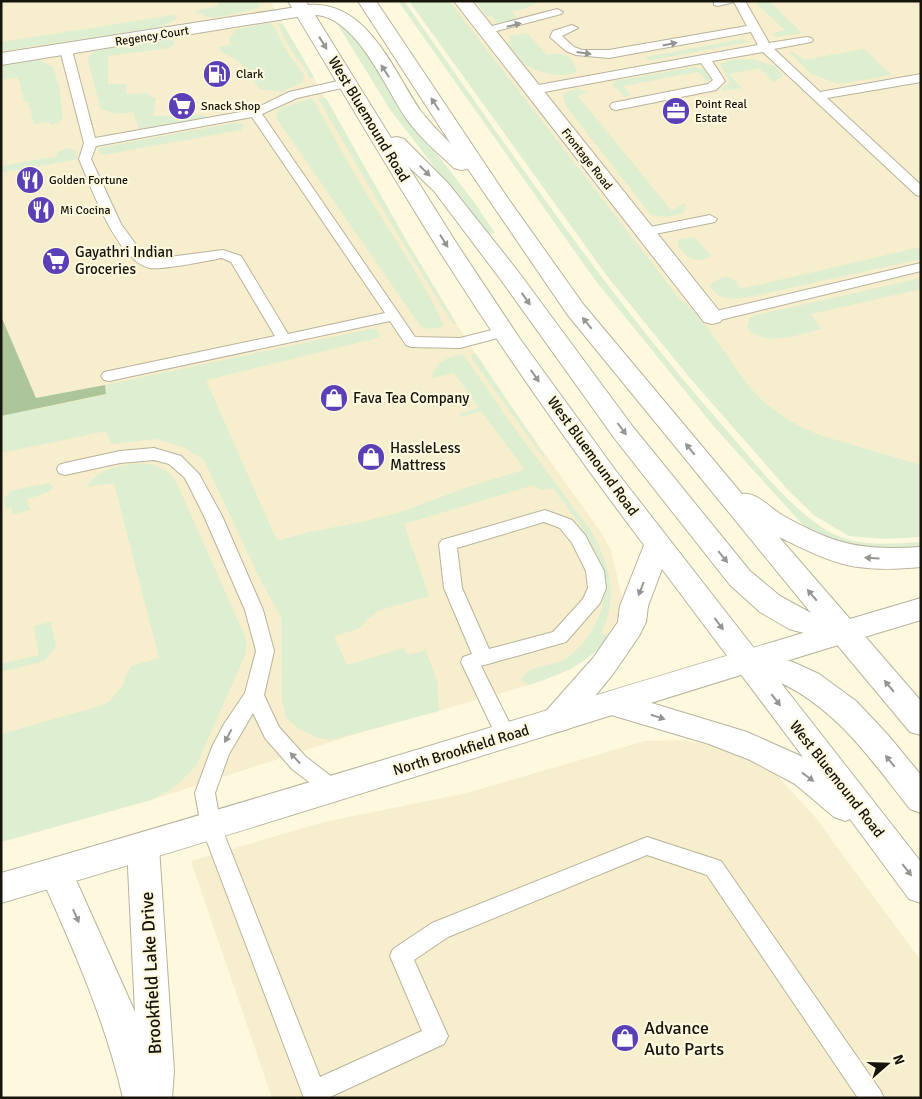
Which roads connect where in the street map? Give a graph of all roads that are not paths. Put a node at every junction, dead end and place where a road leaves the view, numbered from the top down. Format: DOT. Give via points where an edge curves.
graph roads {
  1 [pos="367,1"];
  2 [pos="463,1"];
  3 [pos="739,1"];
  4 [pos="300,6"];
  5 [pos="557,12"];
  6 [pos="572,28"];
  7 [pos="755,28"];
  8 [pos="485,31"];
  9 [pos="807,40"];
  10 [pos="765,47"];
  11 [pos="66,50"];
  12 [pos="609,54"];
  13 [pos="703,58"];
  14 [pos="1,59"];
  15 [pos="626,73"];
  16 [pos="921,78"];
  17 [pos="347,83"];
  18 [pos="533,90"];
  19 [pos="817,96"];
  20 [pos="616,106"];
  21 [pos="365,112"];
  22 [pos="255,113"];
  23 [pos="90,143"];
  24 [pos="921,192"];
  25 [pos="498,199"];
  26 [pos="710,219"];
  27 [pos="645,232"];
  28 [pos="921,268"];
  29 [pos="394,316"];
  30 [pos="712,316"];
  31 [pos="504,332"];
  32 [pos="284,339"];
  33 [pos="109,376"];
  34 [pos="65,469"];
  35 [pos="721,487"];
  36 [pos="658,543"];
  37 [pos="921,558"];
  38 [pos="921,609"];
  39 [pos="844,632"];
  40 [pos="484,658"];
  41 [pos="746,661"];
  42 [pos="254,695"];
  43 [pos="612,703"];
  44 [pos="558,720"];
  45 [pos="921,723"];
  46 [pos="506,736"];
  47 [pos="333,789"];
  48 [pos="921,799"];
  49 [pos="211,826"];
  50 [pos="883,839"];
  51 [pos="143,847"];
  52 [pos="56,872"];
  53 [pos="1,888"];
  54 [pos="921,888"];
  55 [pos="315,1095"];
  56 [pos="142,1098"];
  57 [pos="153,1098"];
  58 [pos="872,1098"];
  25 -- 1 [label="main road, one-way"];
  2 -- 8 [label="main road, Frontage Road"];
  3 -- 7 [label="lane"];
  4 -- 11 [label="main road, Regency Court"];
  4 -- 17 [label="main road, West Bluemound Road, one-way"];
  25 -- 4 [label="main road, Regency Court, one-way" via="429,133 356,28 326,11"];
  8 -- 5 [label="lane, one-way"];
  6 -- 12 [label="lane, one-way" via="557,33 556,37 580,53"];
  7 -- 10 [label="lane"];
  12 -- 7 [label="lane, one-way"];
  8 -- 18 [label="main road, Frontage Road"];
  9 -- 10 [label="lane"];
  10 -- 13 [label="lane"];
  10 -- 19 [label="lane"];
  11 -- 14 [label="main road, Regency Court"];
  11 -- 23 [label="lane"];
  12 -- 15 [label="lane"];
  13 -- 15 [label="lane"];
  13 -- 20 [label="lane" via="719,81 712,86"];
  15 -- 18 [label="lane"];
  16 -- 19 [label="lane"];
  17 -- 21 [label="main road, West Bluemound Road"];
  17 -- 22 [label="lane" via="292,95"];
  18 -- 27 [label="main road, Frontage Road"];
  19 -- 24 [label="lane"];
  21 -- 31 [label="main road, West Bluemound Road, one-way"];
  21 -- 39 [label="main road, one-way" via="441,188 624,433 740,578 770,604 799,621"];
  22 -- 23 [label="lane"];
  22 -- 29 [label="lane"];
  23 -- 32 [label="lane" via="85,159 114,224 137,256 152,264 223,254 236,259"];
  35 -- 25 [label="main road, one-way" via="575,308"];
  26 -- 27 [label="lane"];
  27 -- 30 [label="main road, Frontage Road"];
  28 -- 30 [label="lane"];
  29 -- 31 [label="lane" via="411,342 460,343"];
  29 -- 32 [label="lane"];
  31 -- 36 [label="main road, West Bluemound Road, one-way"];
  32 -- 33 [label="lane"];
  34 -- 42 [label="lane" via="120,457 154,454 175,460 191,474 254,610 265,651"];
  37 -- 35 [label="main road, one-way" via="857,557 817,544 771,521"];
  39 -- 35 [label="main road, one-way"];
  36 -- 41 [label="main road, West Bluemound Road, one-way"];
  36 -- 44 [label="main road, one-way" via="629,628 604,666"];
  38 -- 39 [label="main road, North Brookfield Road"];
  39 -- 41 [label="main road, North Brookfield Road"];
  45 -- 39 [label="main road, one-way"];
  40 -- 40 [label="lane" via="559,637 591,603 597,588 596,571 566,524 545,516 448,544 453,588"];
  40 -- 46 [label="lane" via="470,662"];
  41 -- 43 [label="main road, North Brookfield Road"];
  48 -- 41 [label="main road, one-way" via="857,720 822,691 787,672"];
  41 -- 50 [label="main road, West Bluemound Road, one-way"];
  47 -- 42 [label="lane, one-way" via="299,763 272,732"];
  42 -- 49 [label="lane, one-way" via="218,753 205,793"];
  43 -- 44 [label="main road, North Brookfield Road"];
  43 -- 50 [label="main road, one-way" via="729,737 766,753 806,775"];
  44 -- 46 [label="main road, North Brookfield Road"];
  46 -- 47 [label="main road, North Brookfield Road"];
  47 -- 49 [label="main road, North Brookfield Road"];
  49 -- 51 [label="main road, North Brookfield Road"];
  49 -- 55 [label="lane"];
  50 -- 54 [label="main road, West Bluemound Road, one-way"];
  51 -- 52 [label="main road, North Brookfield Road"];
  51 -- 57 [label="main road, Brookfield Lake Drive" via="156,1071"];
  52 -- 53 [label="main road, North Brookfield Road"];
  52 -- 56 [label="main road, Brookfield Lake Drive, one-way" via="109,992 136,1068"];
  55 -- 58 [label="lane" via="436,1036 401,956 440,930 647,846 714,868"];
}
